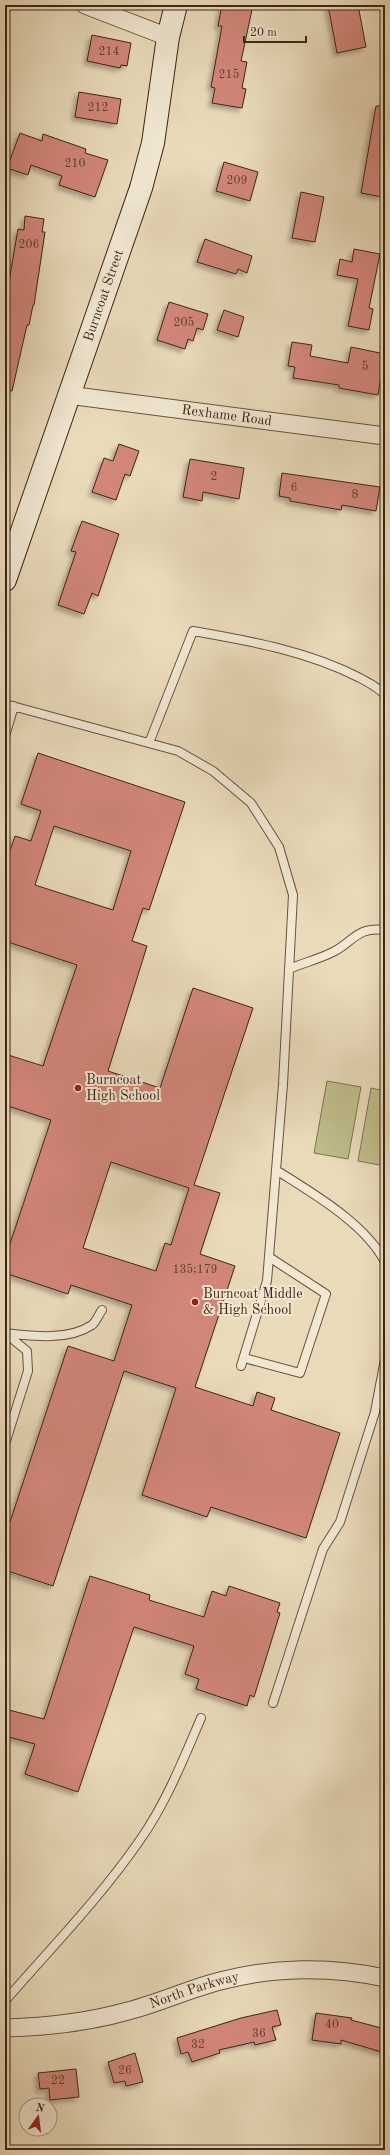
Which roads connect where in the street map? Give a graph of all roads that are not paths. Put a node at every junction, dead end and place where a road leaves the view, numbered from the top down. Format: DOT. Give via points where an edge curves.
graph roads {
  1 [pos="85,5"];
  2 [pos="176,5"];
  3 [pos="168,37"];
  4 [pos="68,396"];
  5 [pos="385,436"];
  6 [pos="5,580"];
  7 [pos="385,695"];
  8 [pos="5,704"];
  9 [pos="14,706"];
  10 [pos="5,736"];
  11 [pos="149,743"];
  12 [pos="385,930"];
  13 [pos="289,969"];
  14 [pos="276,1170"];
  15 [pos="269,1257"];
  16 [pos="385,1262"];
  17 [pos="102,1310"];
  18 [pos="5,1333"];
  19 [pos="244,1358"];
  20 [pos="385,1359"];
  21 [pos="241,1366"];
  22 [pos="5,1444"];
  23 [pos="273,1703"];
  24 [pos="202,1718"];
  25 [pos="385,1978"];
  26 [pos="5,2001"];
  27 [pos="5,2028"];
  1 -- 3 [label="street"];
  2 -- 3 [label="main road, Burncoat Street"];
  3 -- 4 [label="main road, Burncoat Street" via="153,143 141,188"];
  4 -- 5 [label="street, Rexhame Road"];
  4 -- 6 [label="main road, Burncoat Street"];
  7 -- 11 [label="lane" via="380,689 343,670 268,644 193,631"];
  8 -- 9 [label="lane"];
  9 -- 10 [label="lane"];
  9 -- 11 [label="lane"];
  11 -- 13 [label="lane" via="178,751 213,771 251,803 279,847 293,894"];
  12 -- 13 [label="lane" via="371,929 356,935 334,952"];
  13 -- 14 [label="lane"];
  14 -- 15 [label="lane"];
  14 -- 16 [label="lane" via="336,1211 365,1235"];
  15 -- 19 [label="lane" via="267,1280"];
  15 -- 19 [label="lane" via="326,1294 300,1373"];
  17 -- 18 [label="lane" via="93,1324 81,1330 46,1337"];
  18 -- 22 [label="lane" via="26,1351 28,1371"];
  19 -- 21 [label="lane"];
  20 -- 23 [label="lane" via="375,1412 340,1522 323,1549"];
  24 -- 26 [label="lane" via="174,1782 141,1839 96,1898"];
  25 -- 27 [label="street, North Parkway" via="316,1969 267,1973 221,1981 127,2011 62,2023"];
}
